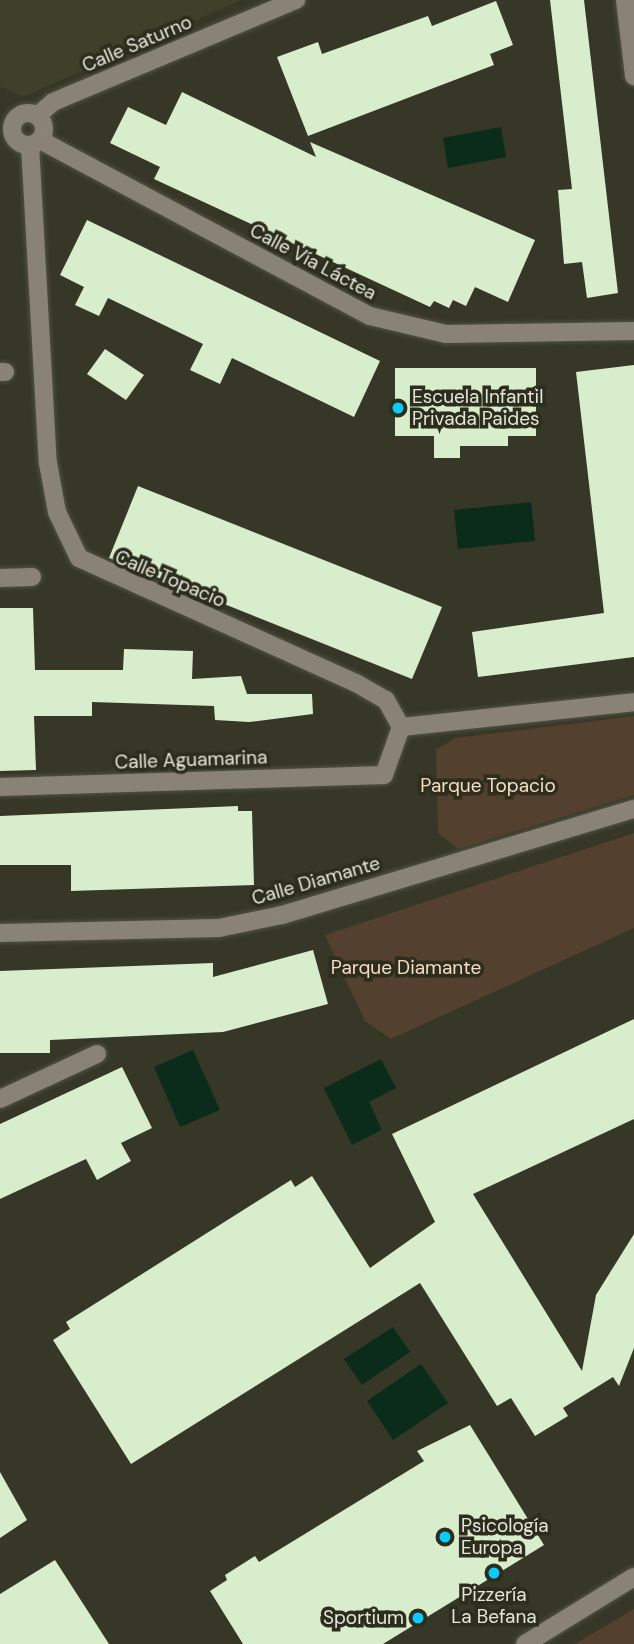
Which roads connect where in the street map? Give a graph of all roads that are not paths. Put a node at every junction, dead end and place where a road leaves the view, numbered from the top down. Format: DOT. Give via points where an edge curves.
graph roads {
  1 [pos="296,0"];
  2 [pos="625,0"];
  3 [pos="634,76"];
  4 [pos="8,116"];
  5 [pos="37,116"];
  6 [pos="21,142"];
  7 [pos="634,331"];
  8 [pos="32,577"];
  9 [pos="0,578"];
  10 [pos="634,702"];
  11 [pos="401,727"];
  12 [pos="0,786"];
  13 [pos="634,809"];
  14 [pos="0,933"];
  15 [pos="97,1054"];
  16 [pos="0,1100"];
  17 [pos="634,1577"];
  18 [pos="525,1644"];
  1 -- 5 [label="street, Calle Saturno" via="53,102"];
  2 -- 3 [label="street"];
  4 -- 5 [label="street"];
  4 -- 6 [label="street"];
  5 -- 6 [label="street" via="44,130"];
  6 -- 7 [label="street, Calle Vía Láctea" via="370,316 446,334"];
  6 -- 11 [label="street, Calle Topacio" via="48,464 57,512 79,558 100,573 356,683 386,700"];
  8 -- 9 [label="street"];
  10 -- 11 [label="street"];
  11 -- 12 [label="street, Calle Aguamarina" via="384,775"];
  13 -- 14 [label="street, Calle Diamante" via="219,928"];
  15 -- 16 [label="street"];
  17 -- 18 [label="street"];
}
